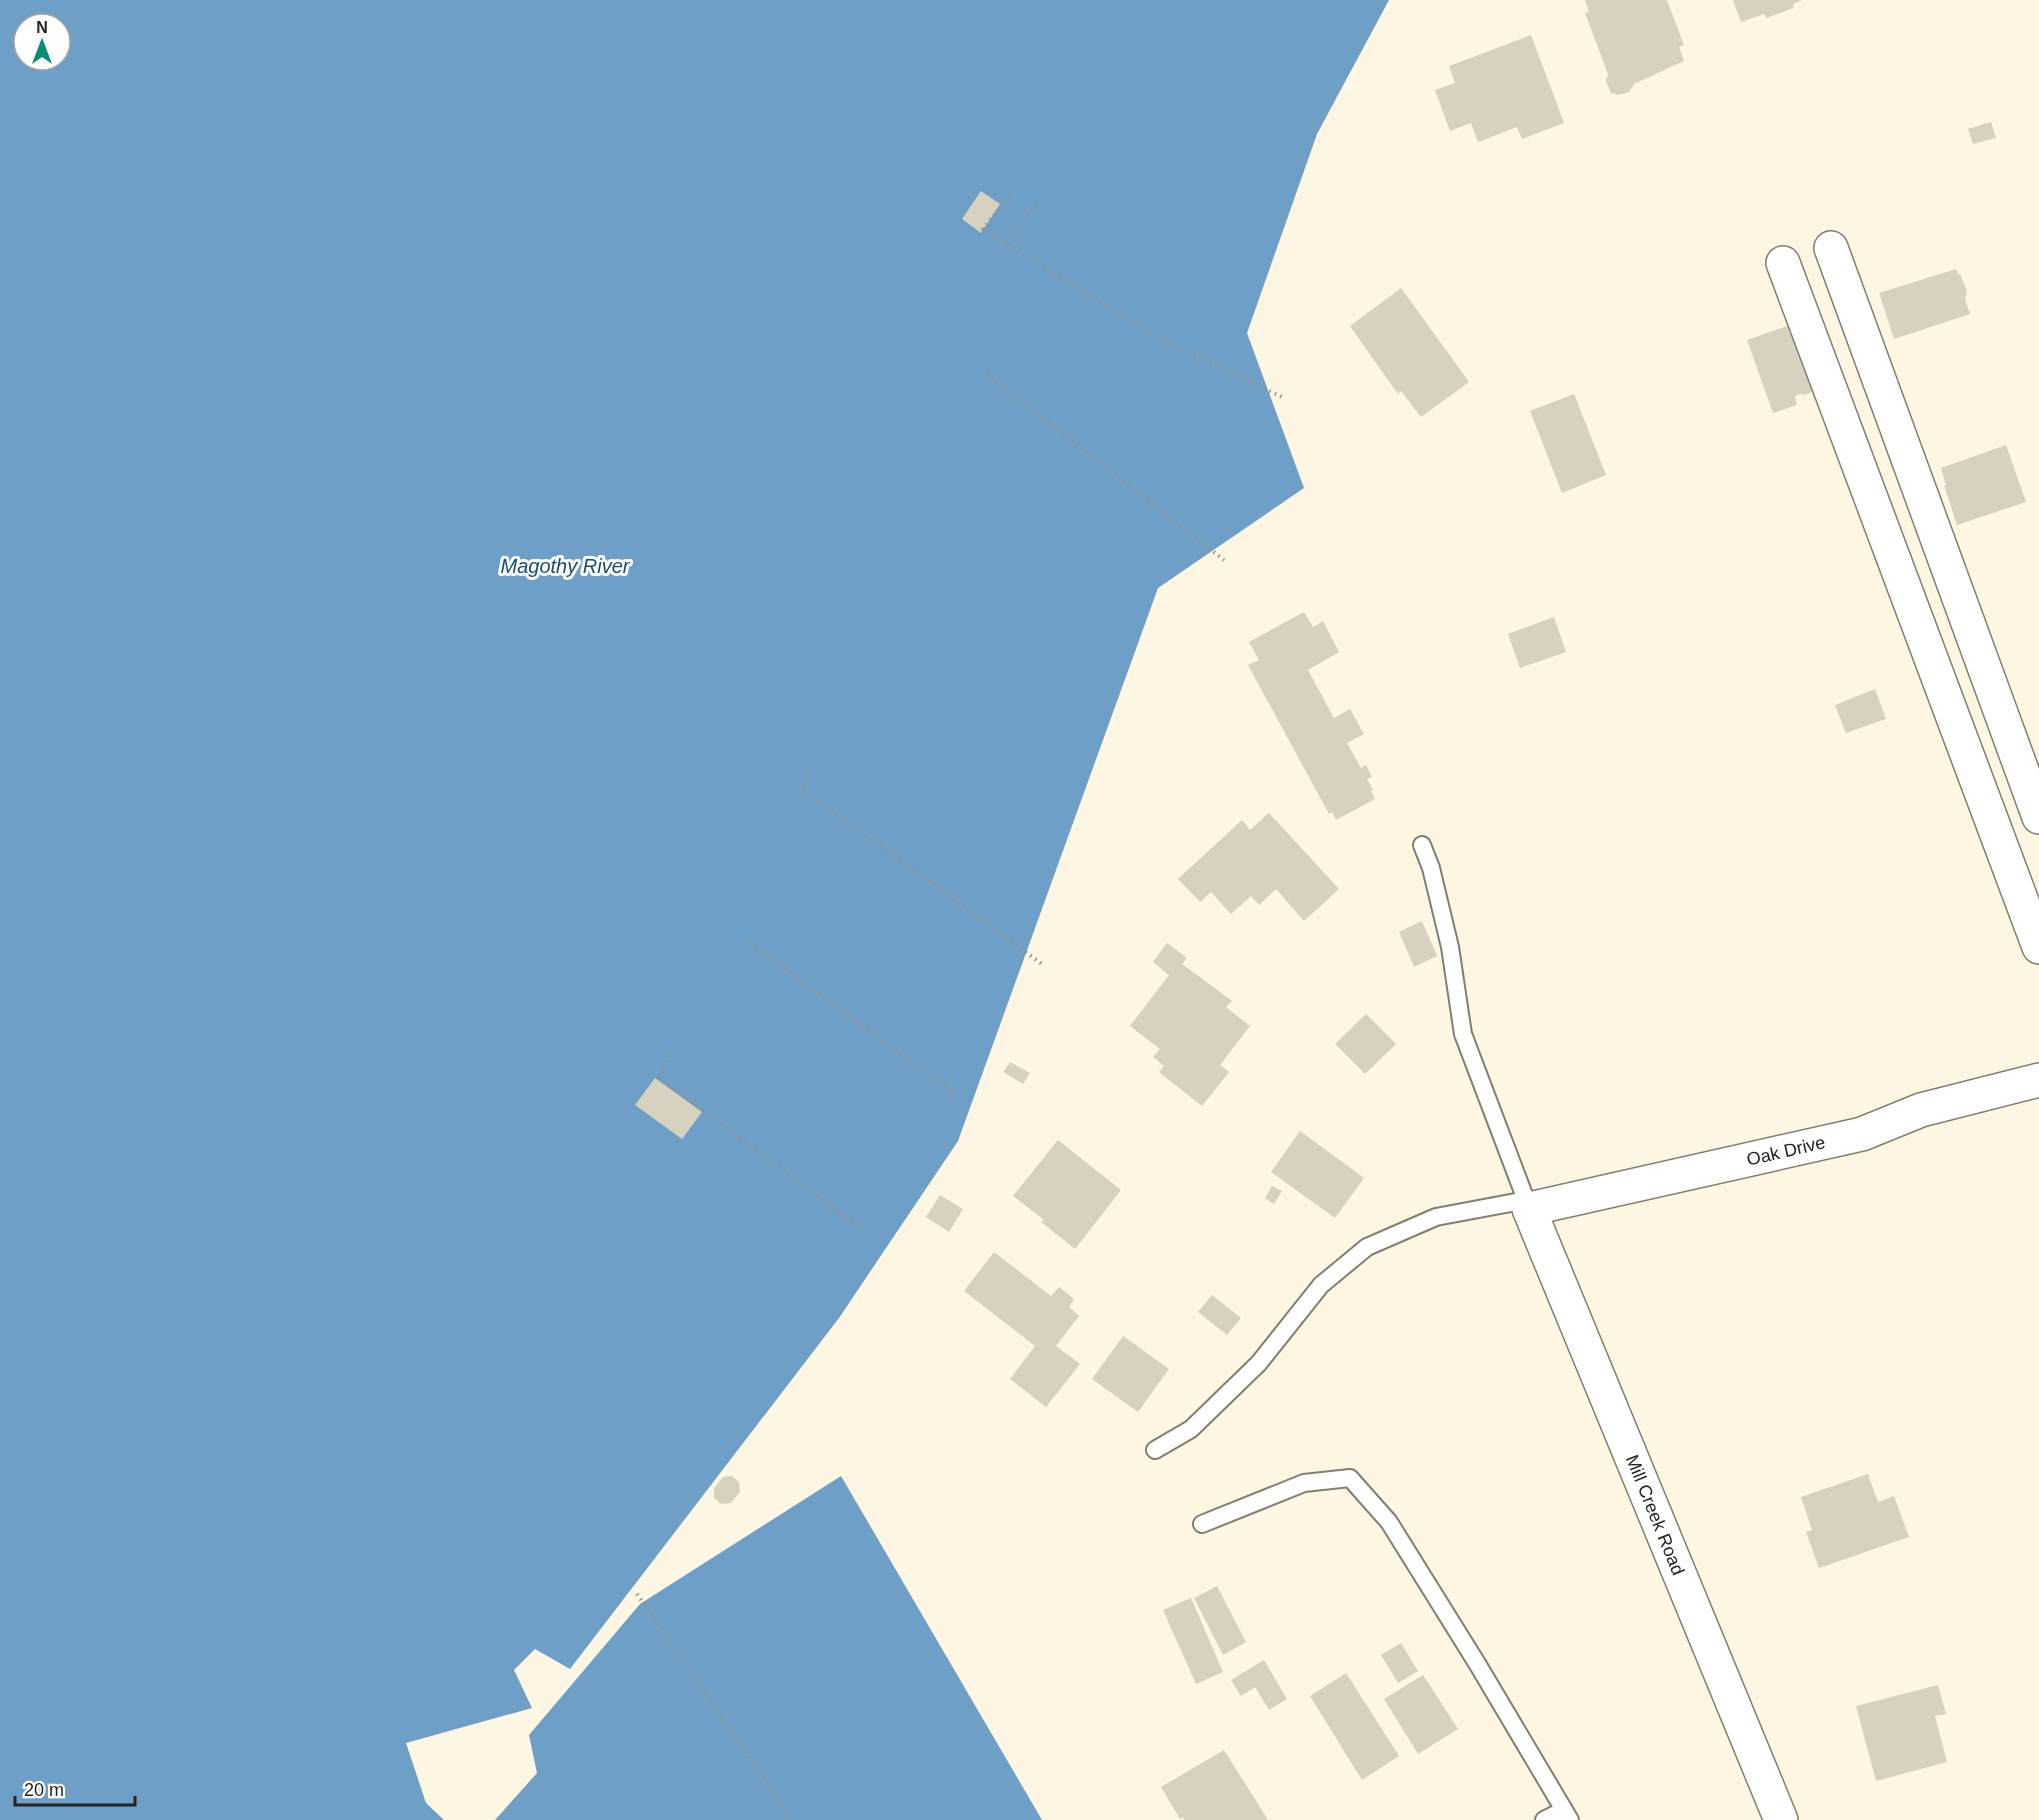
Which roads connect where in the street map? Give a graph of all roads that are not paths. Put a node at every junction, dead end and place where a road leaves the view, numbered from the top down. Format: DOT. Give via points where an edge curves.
graph roads {
  1 [pos="1831,248"];
  2 [pos="1783,263"];
  3 [pos="2039,817"];
  4 [pos="1422,845"];
  5 [pos="2039,947"];
  6 [pos="2039,1080"];
  7 [pos="1528,1204"];
  8 [pos="1155,1450"];
  9 [pos="1202,1524"];
  10 [pos="1567,1815"];
  11 [pos="1544,1820"];
  12 [pos="1781,1820"];
  1 -- 3 [label="street"];
  2 -- 5 [label="street"];
  4 -- 7 [label="lane" via="1450,947 1462,1034"];
  6 -- 7 [label="street, Oak Drive" via="1921,1110 1862,1134"];
  7 -- 8 [label="lane" via="1436,1217 1367,1246 1322,1285 1259,1363 1191,1429"];
  7 -- 12 [label="street, Mill Creek Road"];
  9 -- 10 [label="lane" via="1304,1483 1350,1478 1389,1522"];
  10 -- 11 [label="lane"];
}
